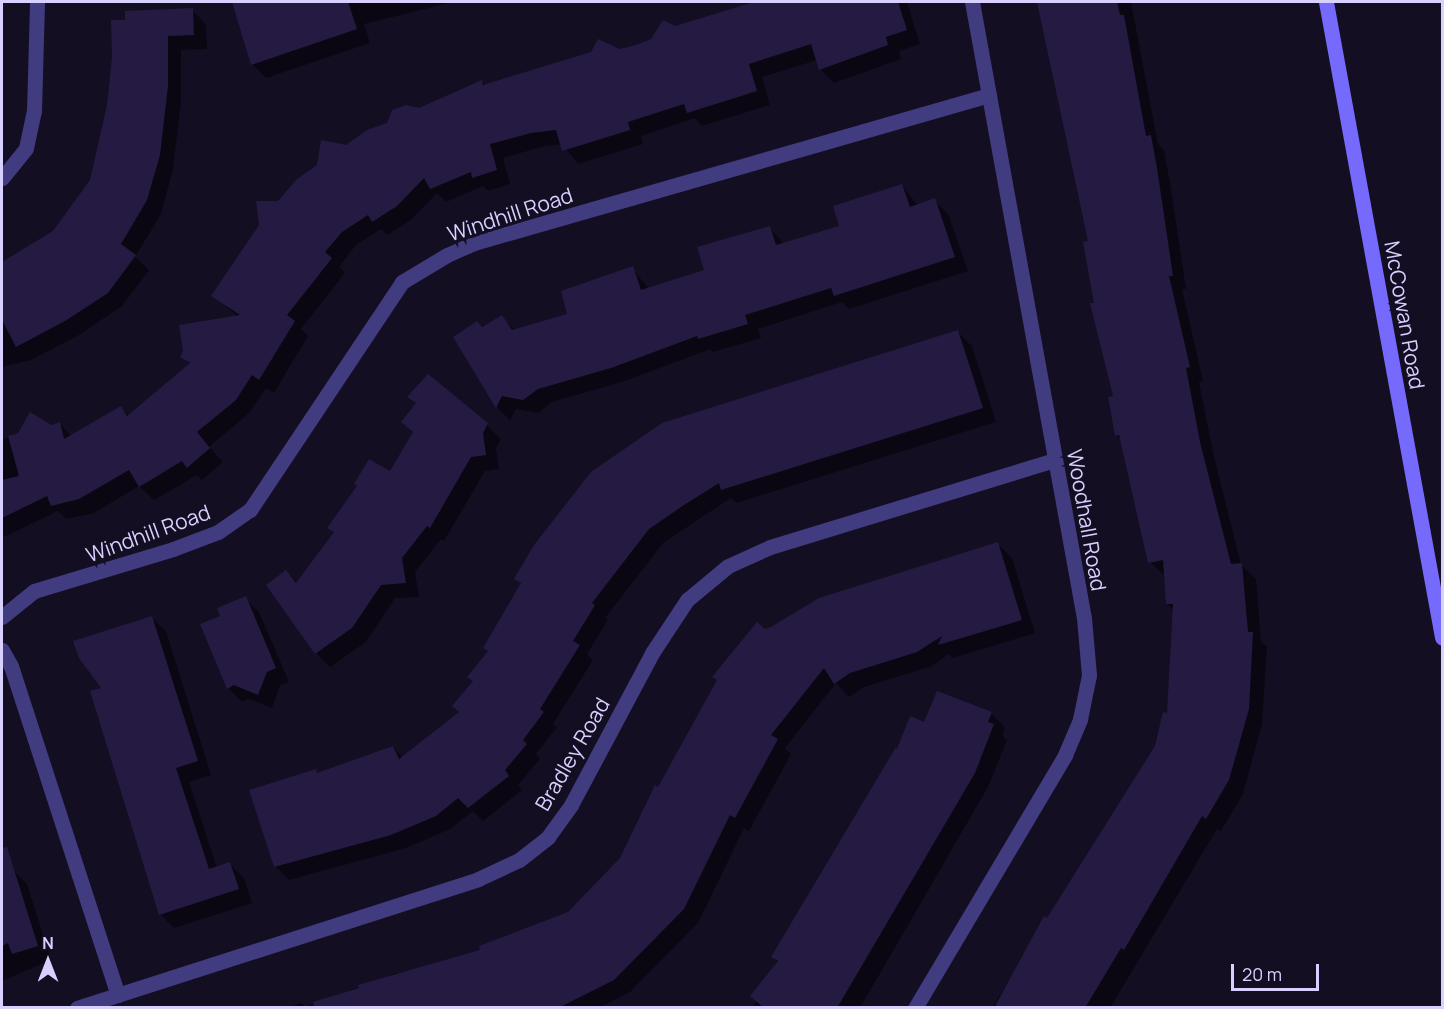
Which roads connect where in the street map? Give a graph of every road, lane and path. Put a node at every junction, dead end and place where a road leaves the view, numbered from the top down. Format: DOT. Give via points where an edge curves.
graph roads {
  1 [pos="37,2"];
  2 [pos="972,2"];
  3 [pos="1326,2"];
  4 [pos="989,95"];
  5 [pos="2,178"];
  6 [pos="1055,460"];
  7 [pos="2,617"];
  8 [pos="1443,637"];
  9 [pos="2,650"];
  10 [pos="118,994"];
  11 [pos="77,1008"];
  12 [pos="915,1008"];
  1 -- 5 [label="street" via="34,111 26,148"];
  2 -- 4 [label="street, Woodhall Road"];
  3 -- 8 [label="main road, McCowan Road"];
  4 -- 6 [label="street, Woodhall Road"];
  4 -- 7 [label="street, Windhill Road" via="474,243 447,255 402,282 250,510 200,539 70,583 34,591"];
  6 -- 10 [label="street, Bradley Road" via="770,547 728,566 687,600 652,653 571,805 548,837 519,860 478,879"];
  6 -- 12 [label="street, Woodhall Road" via="1089,655 1080,719 1065,755"];
  9 -- 10 [label="street" via="11,666"];
  10 -- 11 [label="street, Bradley Road"];
}
